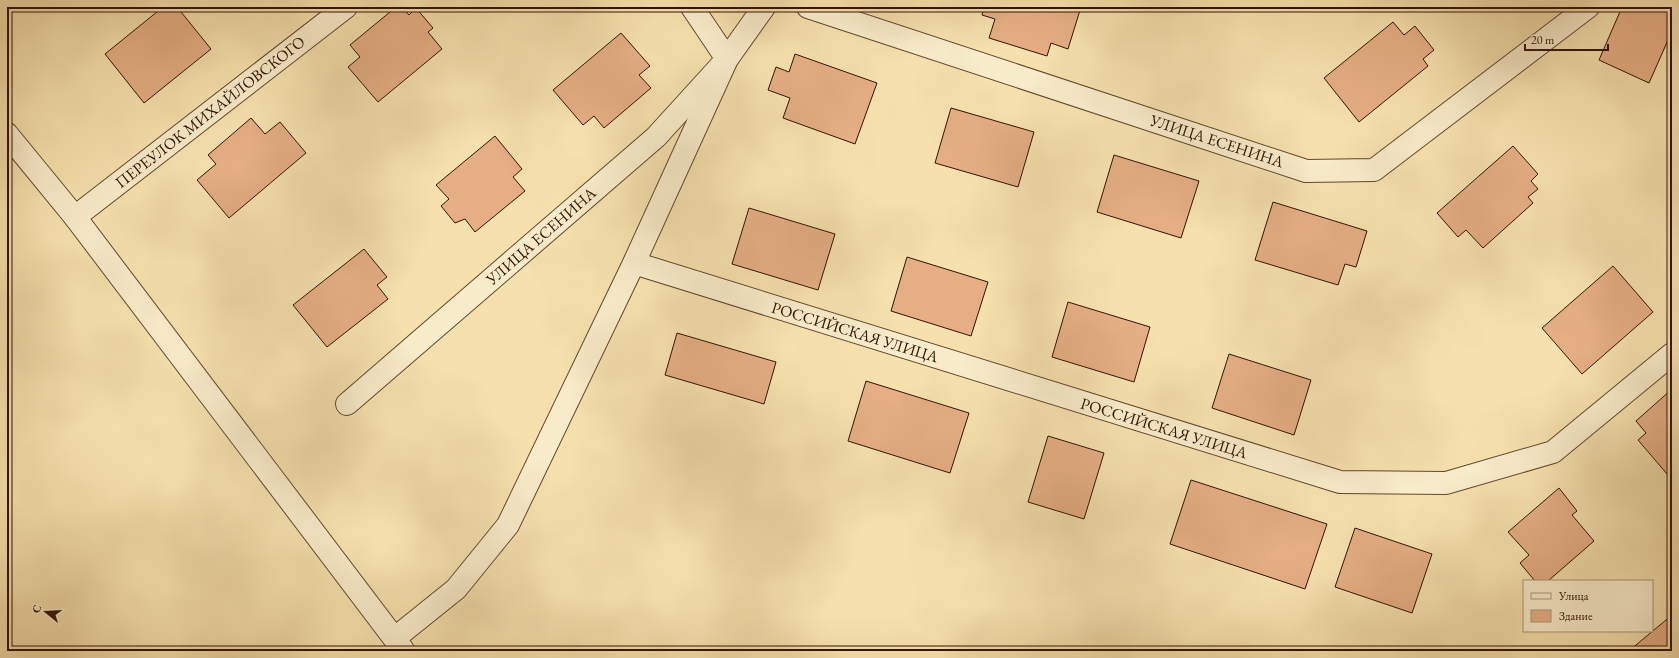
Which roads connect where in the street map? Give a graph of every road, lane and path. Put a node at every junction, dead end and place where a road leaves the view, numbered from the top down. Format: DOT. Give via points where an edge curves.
graph roads {
  1 [pos="346,7"];
  2 [pos="692,7"];
  3 [pos="764,7"];
  4 [pos="808,7"];
  5 [pos="1588,7"];
  6 [pos="727,59"];
  7 [pos="7,134"];
  8 [pos="75,217"];
  9 [pos="634,263"];
  10 [pos="1672,354"];
  11 [pos="347,404"];
  12 [pos="399,645"];
  1 -- 8 [label="street, ПЕРЕУЛОК МИХАЙЛОВСКОГО"];
  2 -- 6 [label="street"];
  3 -- 6 [label="street"];
  4 -- 5 [label="street, УЛИЦА ЕСЕНИНА" via="1306,171 1374,170"];
  6 -- 9 [label="street"];
  6 -- 11 [label="street, УЛИЦА ЕСЕНИНА" via="656,136"];
  7 -- 8 [label="street"];
  8 -- 12 [label="street"];
  9 -- 10 [label="street, РОССИЙСКАЯ УЛИЦА" via="1340,482 1446,483 1553,452"];
  9 -- 12 [label="street" via="508,525 456,589"];
}
